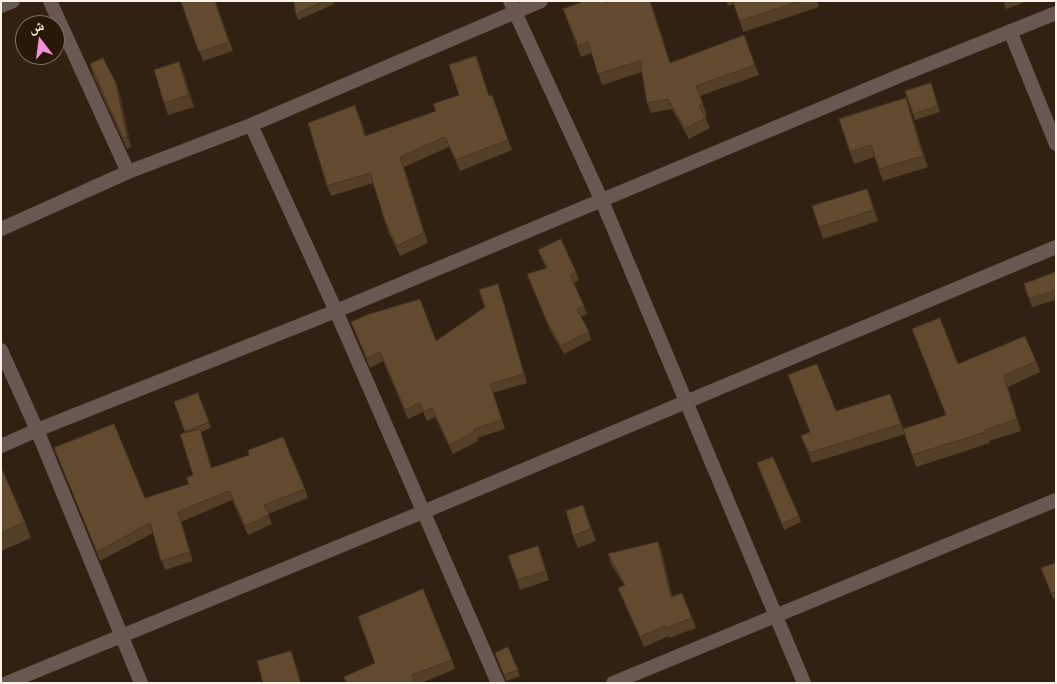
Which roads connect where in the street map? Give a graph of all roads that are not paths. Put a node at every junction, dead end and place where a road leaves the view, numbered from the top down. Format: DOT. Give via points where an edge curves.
graph roads {
  1 [pos="13,1"];
  2 [pos="50,1"];
  3 [pos="540,1"];
  4 [pos="1,6"];
  5 [pos="512,7"];
  6 [pos="1056,13"];
  7 [pos="1010,32"];
  8 [pos="250,125"];
  9 [pos="1056,144"];
  10 [pos="128,172"];
  11 [pos="602,201"];
  12 [pos="1,229"];
  13 [pos="1056,247"];
  14 [pos="336,311"];
  15 [pos="1,350"];
  16 [pos="686,401"];
  17 [pos="37,430"];
  18 [pos="1,446"];
  19 [pos="1056,500"];
  20 [pos="423,512"];
  21 [pos="776,616"];
  22 [pos="121,636"];
  23 [pos="7,683"];
  24 [pos="141,683"];
  25 [pos="498,683"];
  26 [pos="613,683"];
  27 [pos="804,683"];
  1 -- 4 [label="street"];
  2 -- 10 [label="street"];
  3 -- 5 [label="street"];
  5 -- 8 [label="street"];
  5 -- 11 [label="street"];
  6 -- 7 [label="street"];
  7 -- 9 [label="street"];
  7 -- 11 [label="street"];
  8 -- 10 [label="street"];
  8 -- 14 [label="street"];
  10 -- 12 [label="street"];
  11 -- 14 [label="street"];
  11 -- 16 [label="street"];
  13 -- 16 [label="street"];
  14 -- 17 [label="street"];
  14 -- 20 [label="street"];
  15 -- 17 [label="street"];
  16 -- 20 [label="street"];
  16 -- 21 [label="street"];
  17 -- 18 [label="street"];
  17 -- 22 [label="street"];
  19 -- 21 [label="street"];
  20 -- 22 [label="street"];
  20 -- 25 [label="street"];
  21 -- 26 [label="street"];
  21 -- 27 [label="street"];
  22 -- 23 [label="street"];
  22 -- 24 [label="street"];
}
